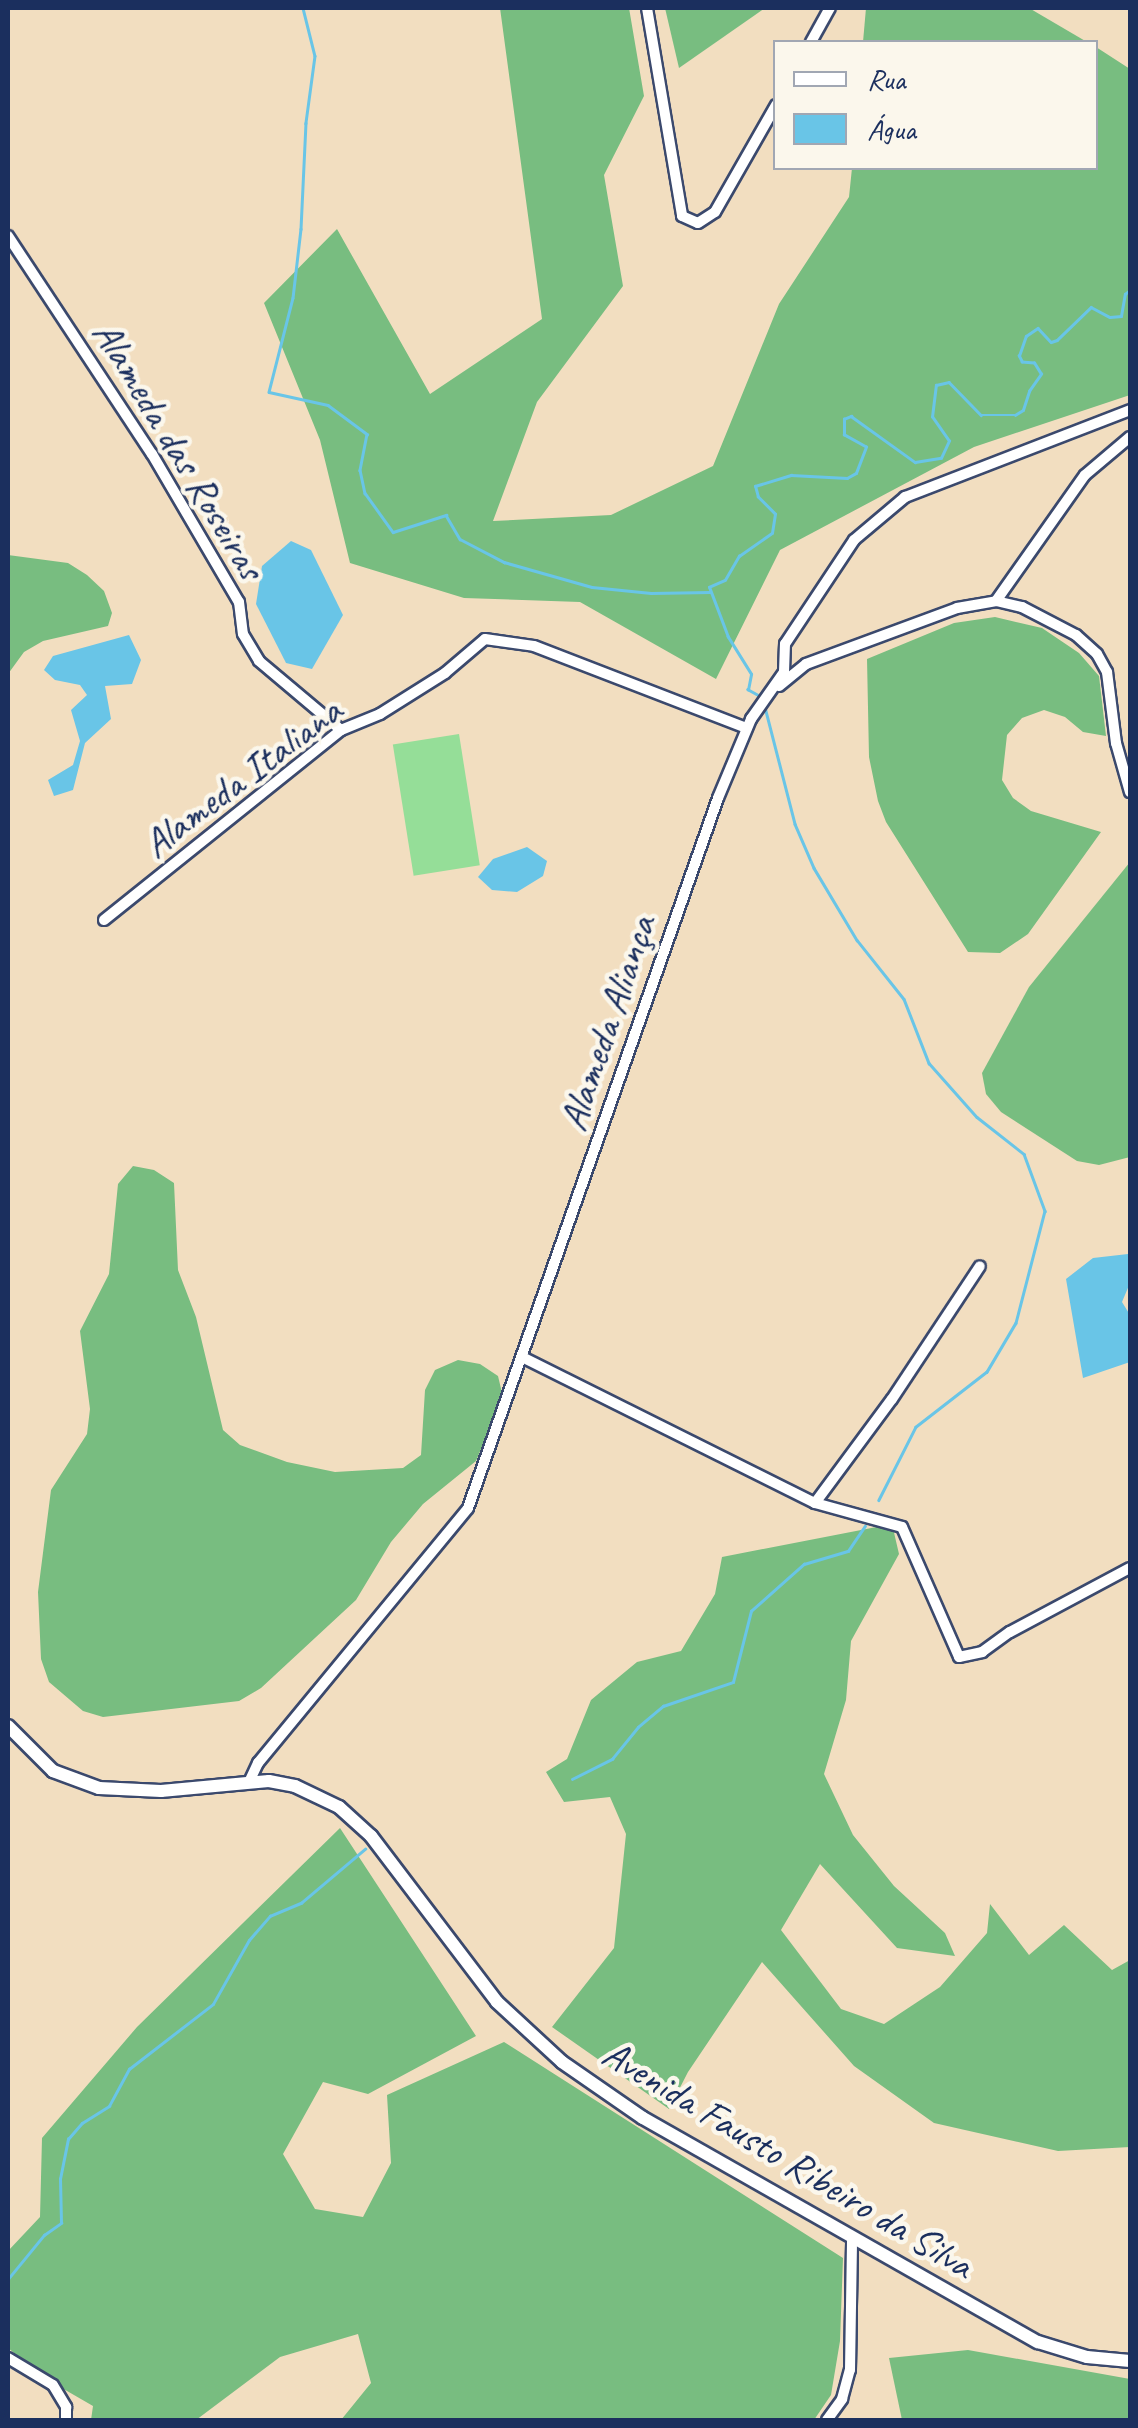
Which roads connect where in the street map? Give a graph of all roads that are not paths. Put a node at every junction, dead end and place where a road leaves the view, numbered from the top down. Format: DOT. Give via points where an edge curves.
graph roads {
  1 [pos="647,8"];
  2 [pos="830,8"];
  3 [pos="811,40"];
  4 [pos="773,110"];
  5 [pos="8,236"];
  6 [pos="1130,410"];
  7 [pos="1130,437"];
  8 [pos="996,601"];
  9 [pos="766,696"];
  10 [pos="749,724"];
  11 [pos="340,730"];
  12 [pos="1130,792"];
  13 [pos="104,920"];
  14 [pos="980,1266"];
  15 [pos="522,1357"];
  16 [pos="814,1503"];
  17 [pos="1130,1568"];
  18 [pos="8,1726"];
  19 [pos="250,1780"];
  20 [pos="852,2239"];
  21 [pos="8,2358"];
  22 [pos="1130,2361"];
  23 [pos="66,2420"];
  24 [pos="827,2420"];
  1 -- 4 [label="street" via="682,216 698,223 715,212"];
  2 -- 3 [label="street"];
  5 -- 11 [label="street, Alameda das Roseiras" via="152,454 239,602 243,634 260,661"];
  6 -- 9 [label="street, Alameda Aliança" via="905,497 854,540 785,644 784,672"];
  7 -- 8 [label="street" via="1085,475"];
  8 -- 9 [label="street" via="956,608 818,659"];
  8 -- 12 [label="street" via="1042,614 1097,654 1107,672"];
  9 -- 10 [label="street, Alameda Aliança"];
  10 -- 11 [label="street, Alameda Italiana" via="534,646 484,639 412,694"];
  10 -- 15 [label="street, Alameda Aliança"];
  11 -- 13 [label="street, Alameda Italiana"];
  14 -- 16 [label="street"];
  15 -- 16 [label="street"];
  15 -- 19 [label="street, Alameda Aliança" via="468,1508"];
  16 -- 17 [label="street" via="906,1531 959,1657 982,1652"];
  18 -- 19 [label="main road, Avenida Fausto Ribeiro da Silva" via="52,1770 99,1788 162,1791"];
  19 -- 20 [label="main road, Avenida Fausto Ribeiro da Silva" via="295,1786 354,1818 496,2002 562,2062 643,2118"];
  20 -- 22 [label="main road, Avenida Fausto Ribeiro da Silva" via="1038,2342"];
  20 -- 24 [label="street" via="850,2370"];
  21 -- 23 [label="street" via="53,2385"];
}
